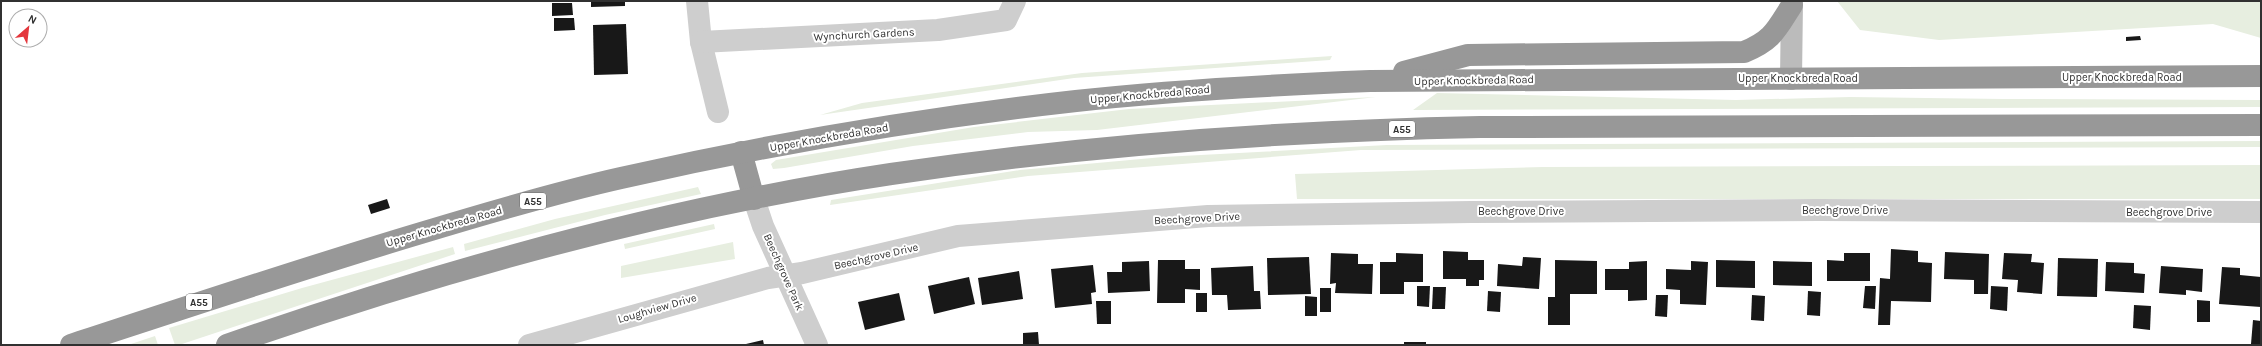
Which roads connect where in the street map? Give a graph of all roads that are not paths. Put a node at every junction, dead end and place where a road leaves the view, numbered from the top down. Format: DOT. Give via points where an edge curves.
graph roads {
  1 [pos="697,1"];
  2 [pos="1015,2"];
  3 [pos="1792,3"];
  4 [pos="702,42"];
  5 [pos="2261,76"];
  6 [pos="1790,78"];
  7 [pos="1370,81"];
  8 [pos="718,112"];
  9 [pos="2261,125"];
  10 [pos="741,152"];
  11 [pos="754,199"];
  12 [pos="2261,212"];
  13 [pos="785,275"];
  14 [pos="71,345"];
  15 [pos="227,345"];
  16 [pos="529,345"];
  17 [pos="817,345"];
  1 -- 4 [label="street"];
  2 -- 4 [label="street, Wynchurch Gardens" via="1006,20 938,30"];
  3 -- 6 [label="street"];
  3 -- 7 [label="highway" via="1772,36 1761,45 1744,52 1468,55"];
  4 -- 8 [label="street"];
  5 -- 6 [label="highway, Upper Knockbreda Road / A55"];
  6 -- 7 [label="highway, Upper Knockbreda Road / A55"];
  7 -- 10 [label="highway, Upper Knockbreda Road / A55" via="1078,100 858,130"];
  9 -- 11 [label="highway, A55" via="1487,127 1355,130 1186,139 1034,154 889,174"];
  10 -- 11 [label="highway"];
  10 -- 14 [label="highway, Upper Knockbreda Road / A55" via="619,178 492,212 247,286"];
  11 -- 13 [label="street, Beechgrove Park"];
  11 -- 15 [label="highway, A55" via="545,247 360,301"];
  12 -- 13 [label="street, Beechgrove Drive" via="1803,210 1208,216 958,236"];
  13 -- 16 [label="street, Loughview Drive" via="705,294"];
  13 -- 17 [label="street, Beechgrove Park"];
}
